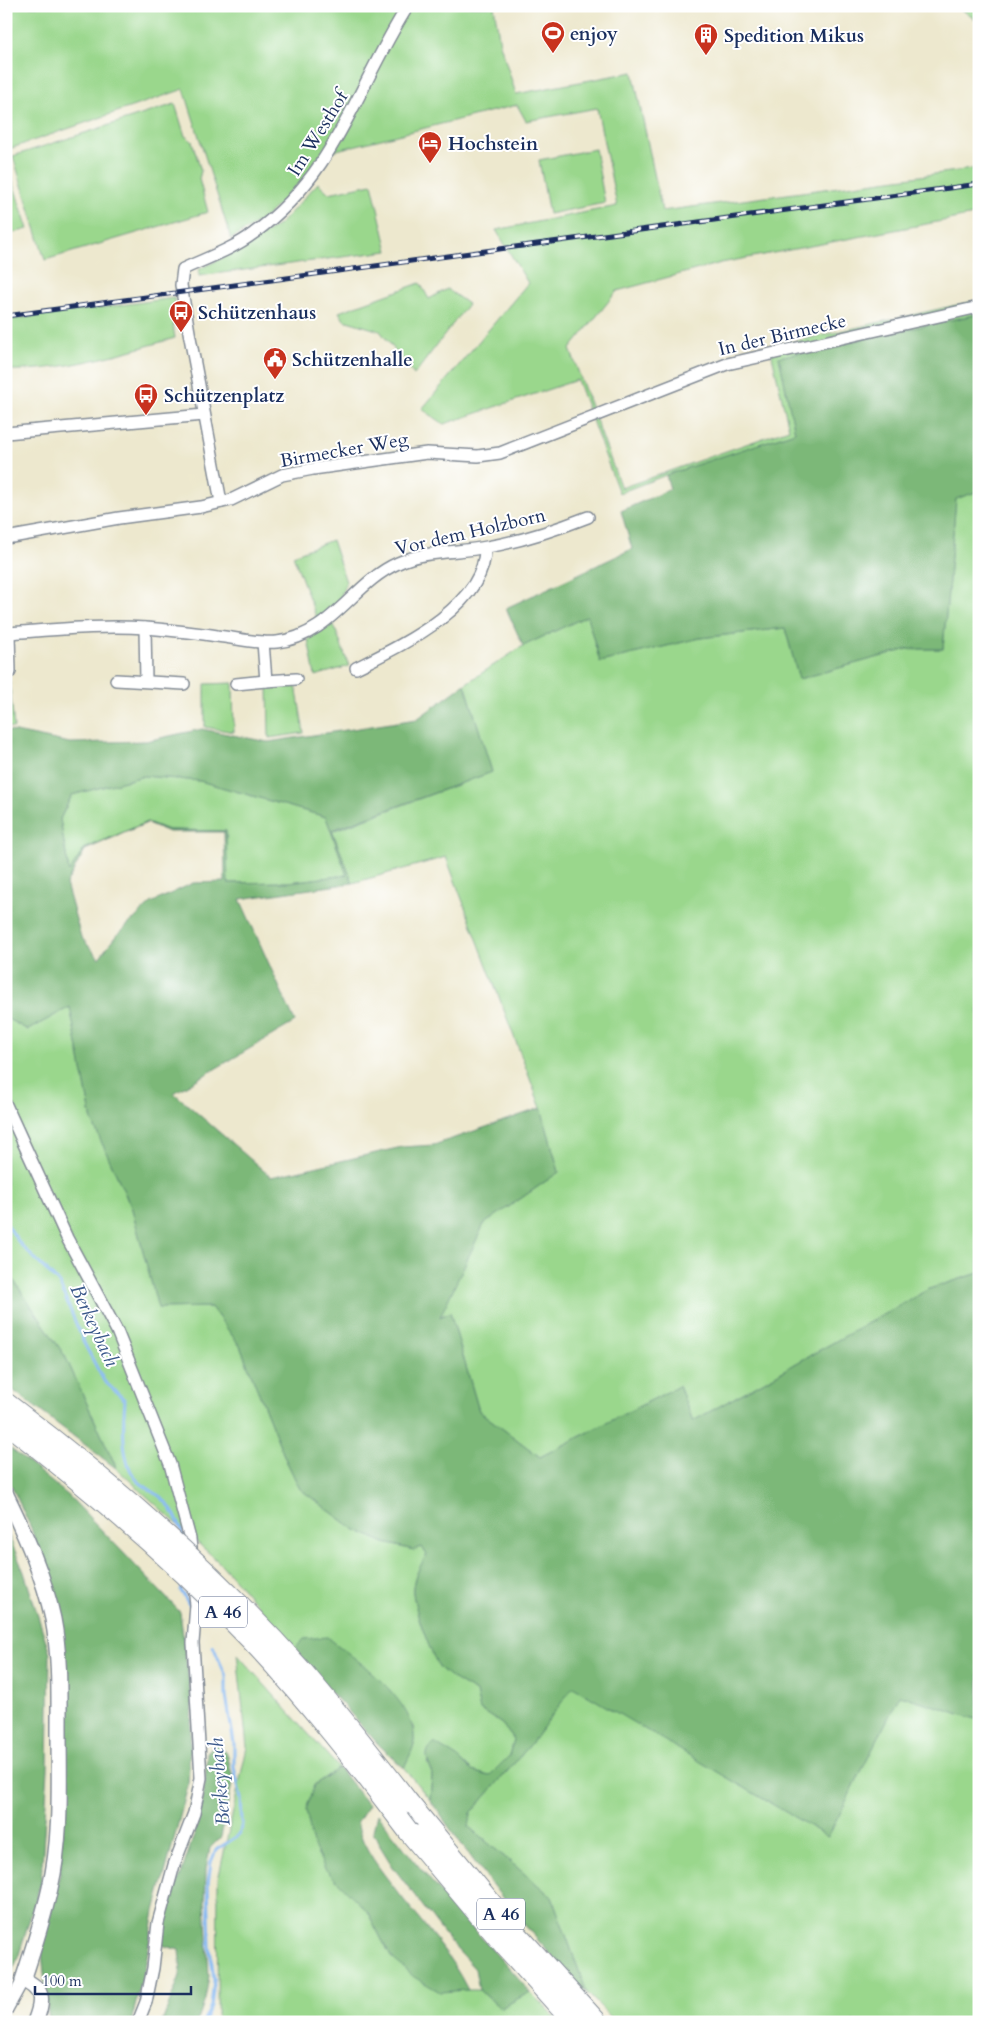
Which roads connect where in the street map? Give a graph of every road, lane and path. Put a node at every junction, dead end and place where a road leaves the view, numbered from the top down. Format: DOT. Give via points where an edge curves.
graph roads {
  1 [pos="408,6"];
  2 [pos="979,307"];
  3 [pos="598,413"];
  4 [pos="204,415"];
  5 [pos="6,433"];
  6 [pos="221,502"];
  7 [pos="588,518"];
  8 [pos="6,538"];
  9 [pos="485,548"];
  10 [pos="145,628"];
  11 [pos="8,633"];
  12 [pos="263,642"];
  13 [pos="356,668"];
  14 [pos="10,672"];
  15 [pos="296,679"];
  16 [pos="116,680"];
  17 [pos="146,681"];
  18 [pos="266,681"];
  19 [pos="184,684"];
  20 [pos="236,684"];
  21 [pos="6,1105"];
  22 [pos="6,1403"];
  23 [pos="6,1423"];
  24 [pos="6,1495"];
  25 [pos="23,1980"];
  26 [pos="6,2012"];
  27 [pos="35,2022"];
  28 [pos="138,2022"];
  29 [pos="573,2022"];
  30 [pos="597,2022"];
  1 -- 4 [label="street, Im Westhof" via="346,124 309,182 254,234 183,269 181,285"];
  2 -- 3 [label="street, In der Birmecke" via="726,364"];
  3 -- 6 [label="street, Birmecker Weg" via="500,453 478,456 427,453 313,469 282,475 241,496"];
  4 -- 5 [label="street"];
  4 -- 6 [label="street"];
  6 -- 8 [label="street, Birmecker Weg"];
  7 -- 9 [label="street, Vor dem Holzborn" via="530,538"];
  9 -- 12 [label="street, Vor dem Holzborn" via="441,552 399,562 383,571 313,630 296,638"];
  9 -- 13 [label="street" via="480,574 448,613 404,645"];
  10 -- 11 [label="street, Vor dem Holzborn" via="69,627"];
  10 -- 12 [label="street, Vor dem Holzborn"];
  10 -- 17 [label="street"];
  11 -- 14 [label="street, Vor dem Holzborn"];
  12 -- 18 [label="street"];
  15 -- 18 [label="street"];
  16 -- 17 [label="street"];
  17 -- 19 [label="street"];
  18 -- 20 [label="street"];
  21 -- 28 [label="street" via="68,1238 117,1331 170,1464 190,1540 196,1605 192,1643 201,1778 194,1813 174,1865 158,1922 146,2002"];
  22 -- 30 [label="highway, A 46, bridge" via="126,1498 247,1612 358,1737 516,1933"];
  23 -- 29 [label="highway, A 46, bridge" via="131,1524 250,1640 359,1766 408,1832"];
  24 -- 25 [label="street" via="46,1592 53,1619 59,1675 58,1833 50,1887"];
  25 -- 26 [label="street"];
  25 -- 27 [label="street" via="34,1984 40,1994"];
}
